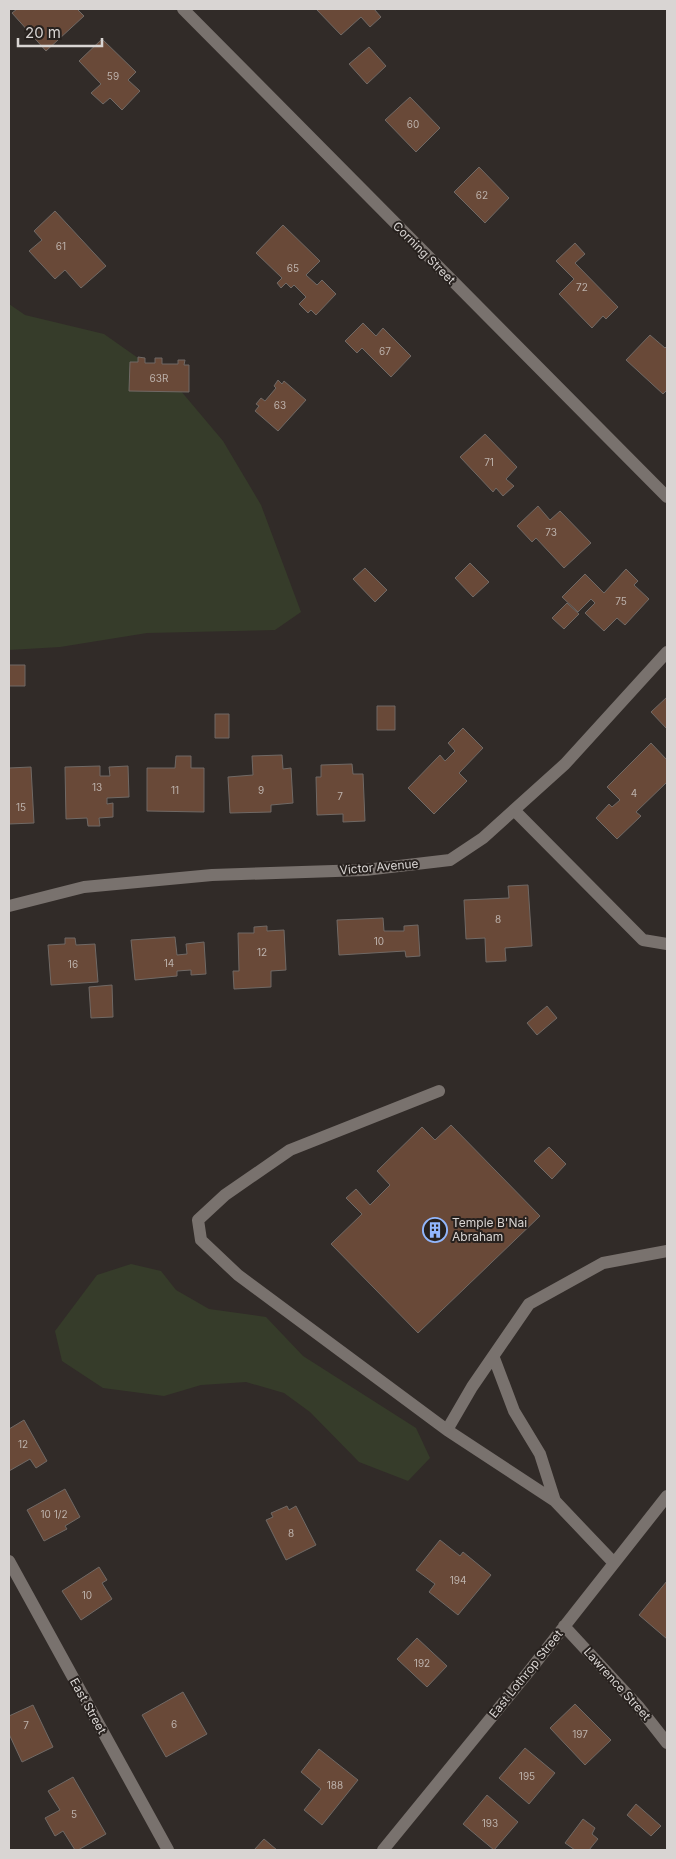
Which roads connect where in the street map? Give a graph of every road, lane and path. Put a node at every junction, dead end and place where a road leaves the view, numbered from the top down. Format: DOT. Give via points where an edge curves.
graph roads {
  1 [pos="183,9"];
  2 [pos="666,492"];
  3 [pos="667,652"];
  4 [pos="514,810"];
  5 [pos="9,906"];
  6 [pos="667,944"];
  7 [pos="439,1091"];
  8 [pos="667,1251"];
  9 [pos="494,1358"];
  10 [pos="447,1430"];
  11 [pos="667,1496"];
  12 [pos="555,1501"];
  13 [pos="9,1561"];
  14 [pos="614,1563"];
  15 [pos="564,1626"];
  16 [pos="667,1743"];
  17 [pos="168,1850"];
  18 [pos="383,1850"];
  1 -- 2 [label="street, Corning Street"];
  3 -- 4 [label="street, Victor Avenue" via="564,764"];
  4 -- 5 [label="street, Victor Avenue" via="483,838 450,860 365,870 212,876 84,887"];
  4 -- 6 [label="street" via="643,940"];
  7 -- 10 [label="street" via="290,1150 225,1195 198,1220 201,1240 238,1275"];
  8 -- 9 [label="street" via="603,1263 529,1304"];
  9 -- 10 [label="street" via="472,1387"];
  9 -- 12 [label="street" via="514,1411 540,1454"];
  10 -- 12 [label="street"];
  11 -- 14 [label="street, East Lothrop Street"];
  12 -- 14 [label="street"];
  13 -- 17 [label="street, East Street"];
  14 -- 15 [label="street, East Lothrop Street"];
  15 -- 16 [label="street, Lawrence Street" via="638,1706"];
  15 -- 18 [label="street, East Lothrop Street"];
}
